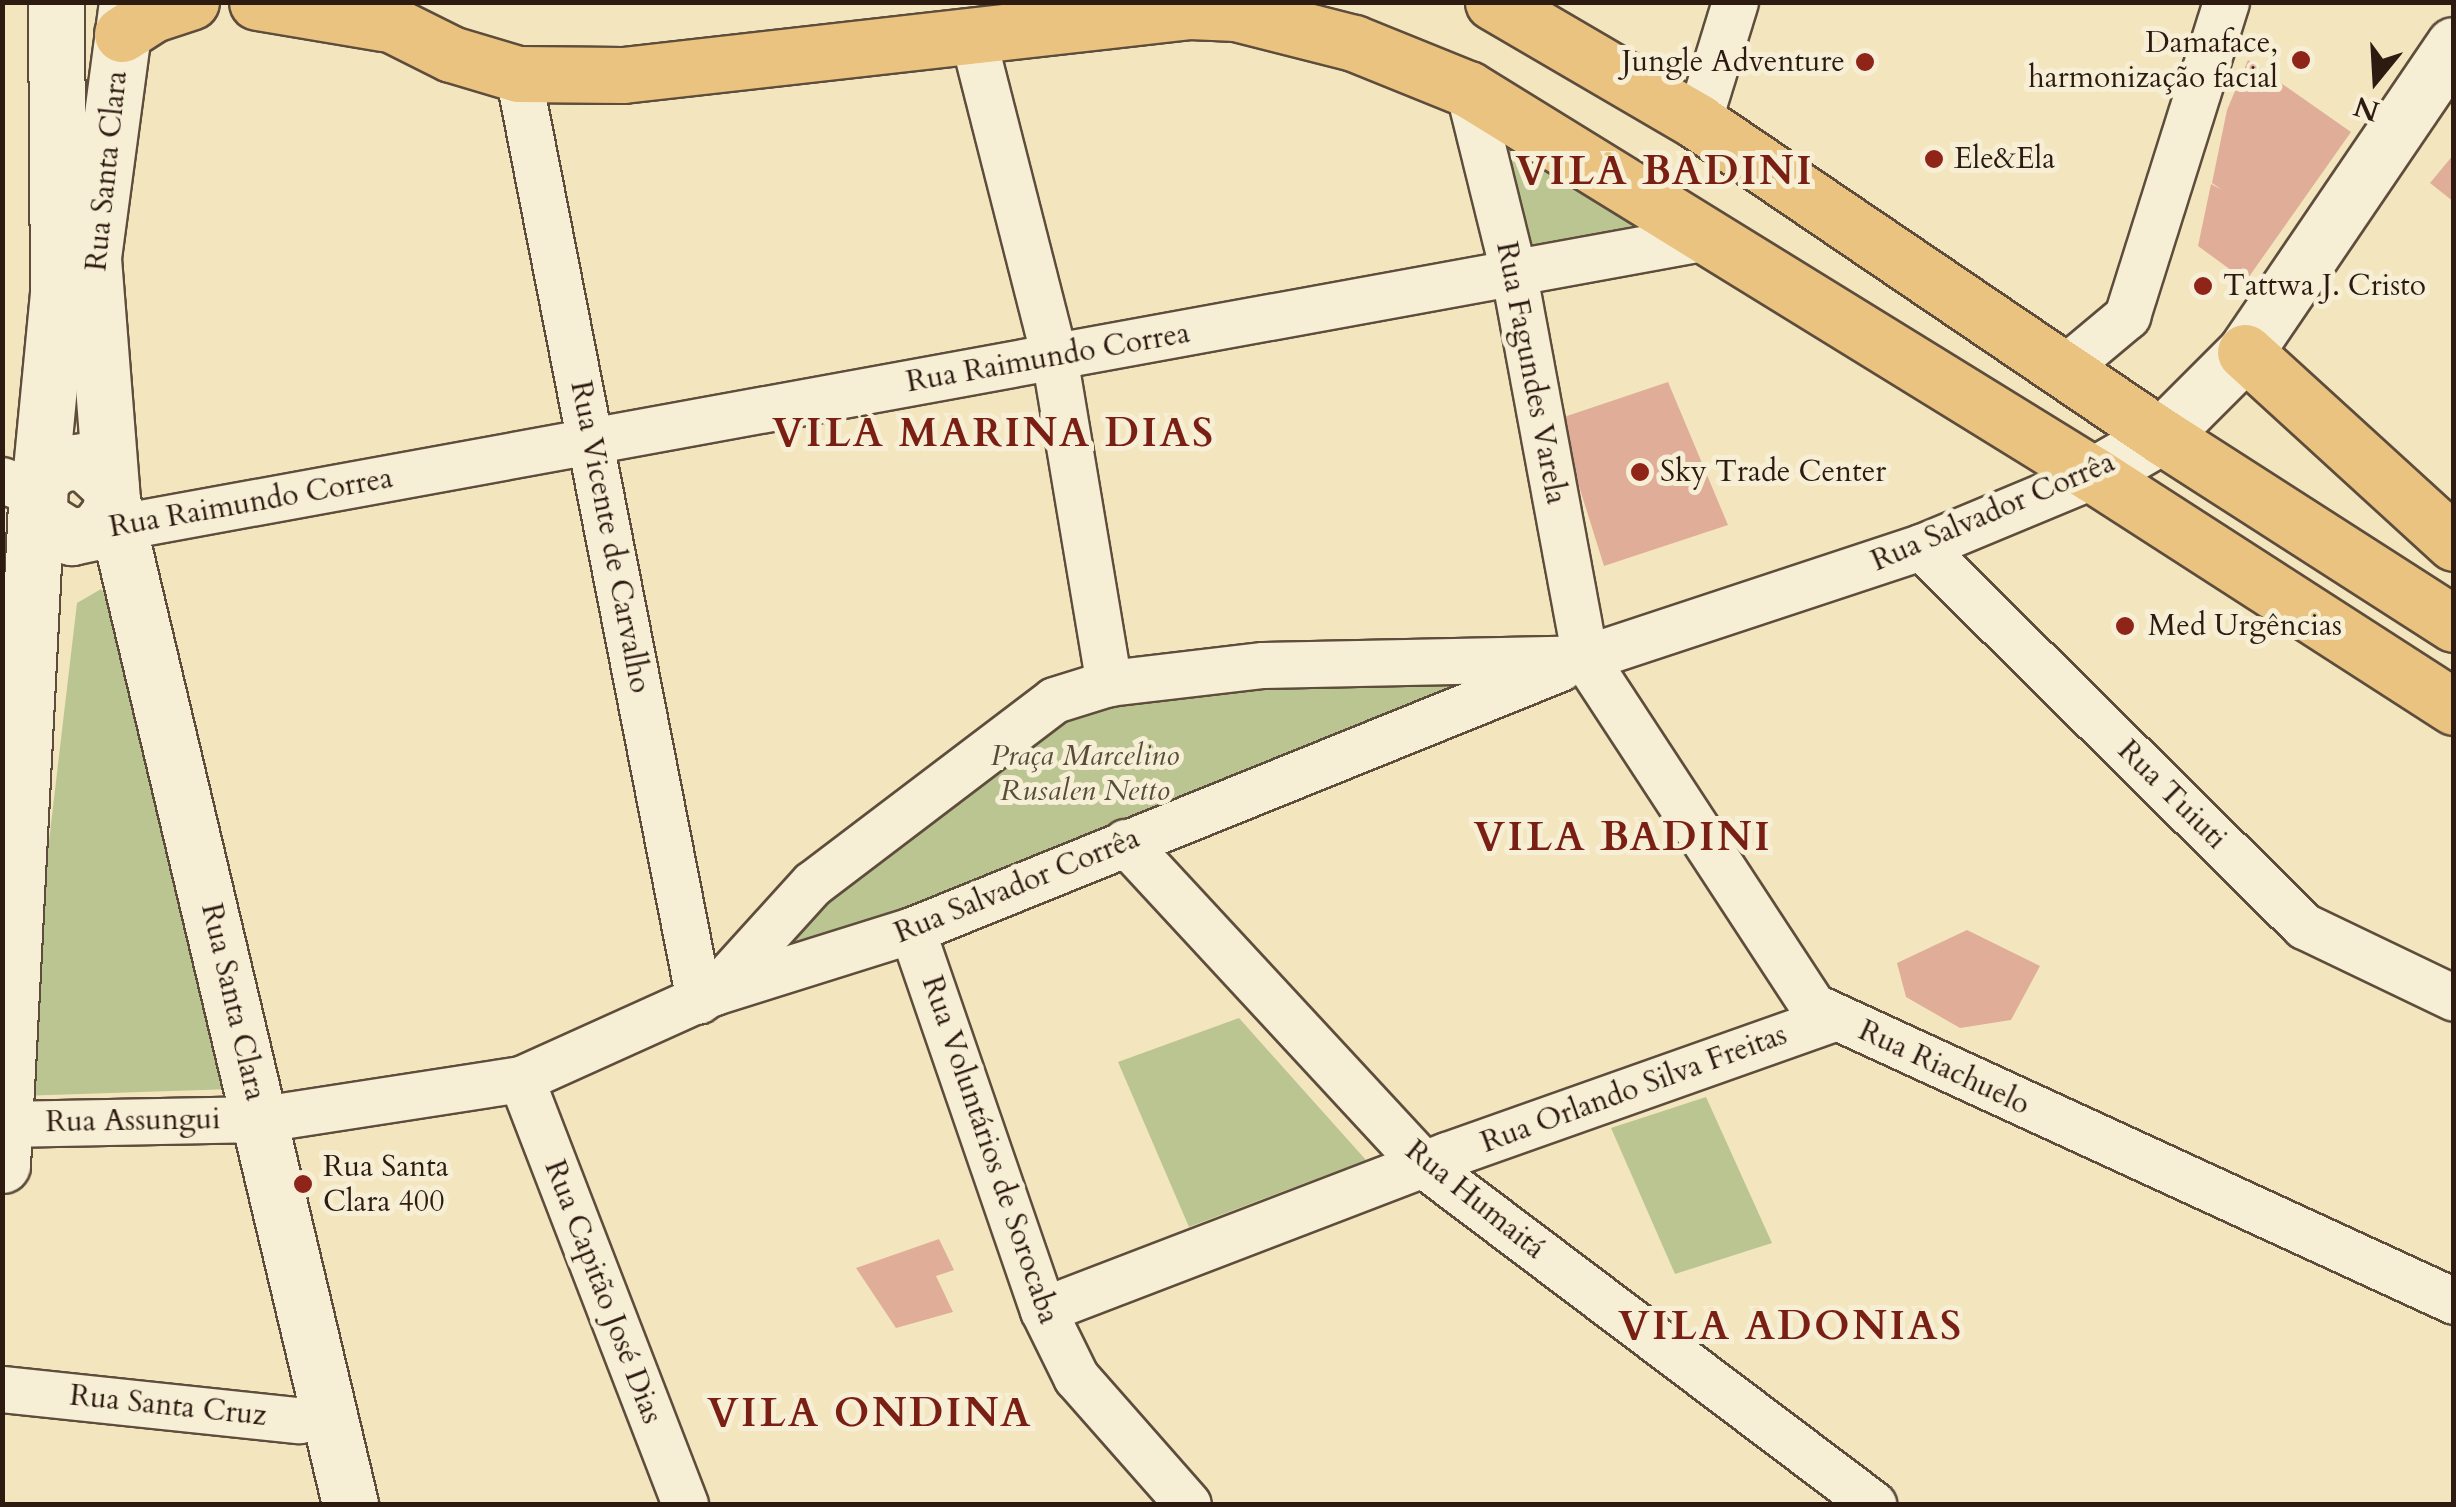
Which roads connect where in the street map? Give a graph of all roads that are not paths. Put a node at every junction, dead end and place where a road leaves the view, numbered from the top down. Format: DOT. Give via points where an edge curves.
graph roads {
  1 [pos="56,2"];
  2 [pos="191,2"];
  3 [pos="257,2"];
  4 [pos="1493,2"];
  5 [pos="1734,2"];
  6 [pos="2226,2"];
  7 [pos="366,13"];
  8 [pos="125,18"];
  9 [pos="974,38"];
  10 [pos="2454,44"];
  11 [pos="518,74"];
  12 [pos="1468,90"];
  13 [pos="1698,122"];
  14 [pos="1708,237"];
  15 [pos="1514,275"];
  16 [pos="2245,352"];
  17 [pos="1054,356"];
  18 [pos="2066,367"];
  19 [pos="2162,436"];
  20 [pos="591,440"];
  21 [pos="2094,475"];
  22 [pos="28,490"];
  23 [pos="109,512"];
  24 [pos="2454,543"];
  25 [pos="1921,547"];
  26 [pos="2454,624"];
  27 [pos="1585,658"];
  28 [pos="1109,683"];
  29 [pos="2454,708"];
  30 [pos="1126,842"];
  31 [pos="912,930"];
  32 [pos="775,952"];
  33 [pos="707,996"];
  34 [pos="2454,998"];
  35 [pos="1834,1018"];
  36 [pos="521,1079"];
  37 [pos="259,1108"];
  38 [pos="4,1132"];
  39 [pos="1424,1165"];
  40 [pos="2454,1301"];
  41 [pos="1043,1310"];
  42 [pos="2,1389"];
  43 [pos="330,1410"];
  44 [pos="350,1504"];
  45 [pos="685,1504"];
  46 [pos="1188,1504"];
  47 [pos="1873,1504"];
  1 -- 22 [label="main road" via="58,294"];
  2 -- 8 [label="main road"];
  3 -- 7 [label="main road"];
  4 -- 13 [label="main road"];
  5 -- 13 [label="street"];
  6 -- 18 [label="street" via="2127,316"];
  7 -- 11 [label="main road"];
  8 -- 23 [label="main road, Rua Santa Clara" via="93,257"];
  9 -- 11 [label="main road" via="623,74"];
  9 -- 12 [label="main road" via="1190,11 1236,13 1354,42"];
  9 -- 17 [label="street"];
  10 -- 16 [label="main road, Rua Salvador Corrêa"];
  11 -- 20 [label="street, Rua Vicente de Carvalho"];
  12 -- 14 [label="main road"];
  12 -- 15 [label="street, Rua Fagundes Varela"];
  13 -- 18 [label="main road"];
  14 -- 15 [label="street, Rua Raimundo Correa"];
  14 -- 21 [label="main road"];
  15 -- 17 [label="street, Rua Raimundo Correa"];
  15 -- 27 [label="street, Rua Fagundes Varela"];
  16 -- 19 [label="main road, Rua Salvador Corrêa"];
  16 -- 24 [label="main road"];
  17 -- 20 [label="street, Rua Raimundo Correa"];
  17 -- 28 [label="street"];
  18 -- 19 [label="main road"];
  19 -- 21 [label="main road, Rua Salvador Corrêa"];
  19 -- 26 [label="main road"];
  20 -- 23 [label="street, Rua Raimundo Correa"];
  20 -- 33 [label="street, Rua Vicente de Carvalho"];
  21 -- 25 [label="street, Rua Salvador Corrêa"];
  21 -- 29 [label="main road"];
  22 -- 23 [label="main road" via="58,534"];
  22 -- 38 [label="main road"];
  23 -- 37 [label="main road, Rua Santa Clara"];
  25 -- 27 [label="street, Rua Salvador Corrêa"];
  25 -- 34 [label="street, Rua Tuiuti" via="2304,926"];
  27 -- 28 [label="street, Rua Salvador Corrêa" via="1263,665"];
  27 -- 30 [label="street, Rua Salvador Corrêa"];
  27 -- 35 [label="street, Rua Riachuelo" via="1810,1002"];
  28 -- 32 [label="street, Rua Salvador Corrêa" via="1054,700 812,884"];
  30 -- 31 [label="street, Rua Salvador Corrêa"];
  30 -- 39 [label="street, Rua Humaitá"];
  31 -- 32 [label="street, Rua Salvador Corrêa"];
  31 -- 41 [label="street, Rua Voluntários de Sorocaba"];
  32 -- 33 [label="street, Rua Salvador Corrêa"];
  33 -- 36 [label="street, Rua Salvador Corrêa"];
  35 -- 39 [label="street, Rua Orlando Silva Freitas"];
  35 -- 40 [label="street, Rua Riachuelo"];
  36 -- 37 [label="street, Rua Salvador Corrêa"];
  36 -- 45 [label="street, Rua Capitão José Dias"];
  37 -- 38 [label="street, Rua Assungui" via="14,1110"];
  37 -- 43 [label="main road, Rua Santa Clara"];
  39 -- 41 [label="street, Rua Orlando Silva Freitas"];
  39 -- 47 [label="street, Rua Humaitá"];
  41 -- 46 [label="street, Rua Voluntários de Sorocaba" via="1076,1377"];
  42 -- 43 [label="street, Rua Santa Cruz" via="299,1420"];
  43 -- 44 [label="main road, Rua Santa Clara"];
}
